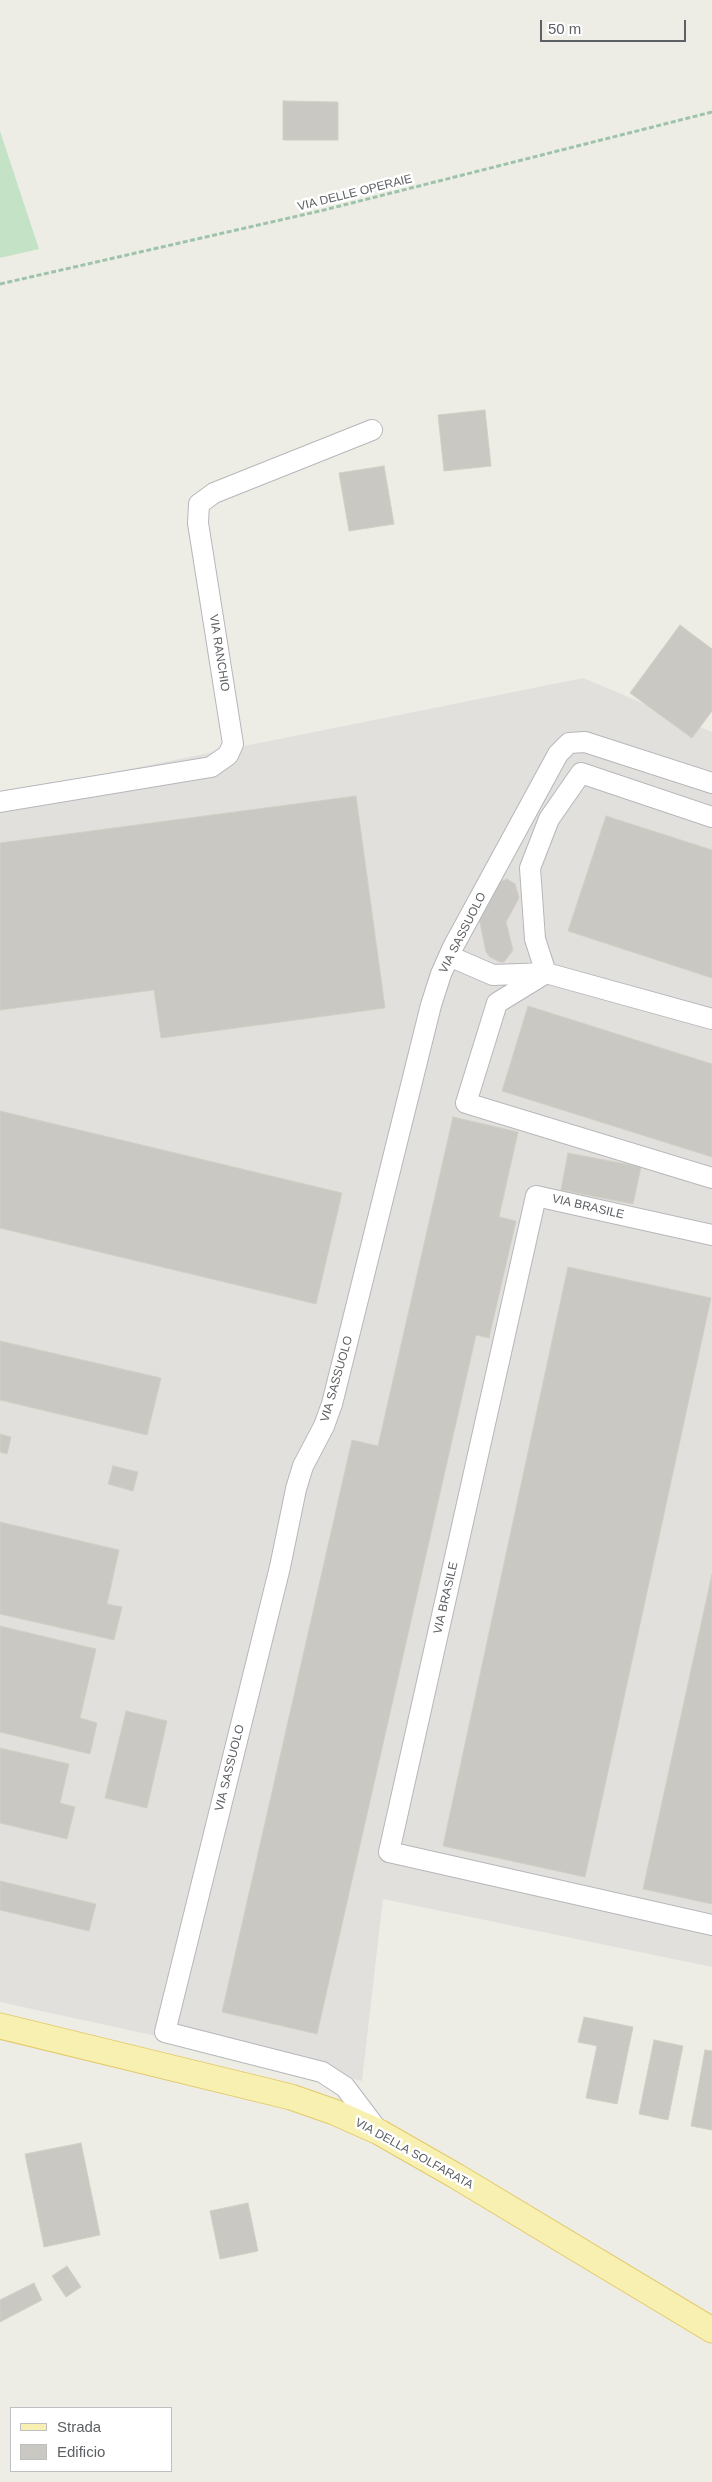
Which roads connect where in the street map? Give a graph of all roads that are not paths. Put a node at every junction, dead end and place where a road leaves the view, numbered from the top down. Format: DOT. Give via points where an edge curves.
graph roads {
  1 [pos="372,430"];
  2 [pos="712,783"];
  3 [pos="0,802"];
  4 [pos="712,817"];
  5 [pos="449,956"];
  6 [pos="546,972"];
  7 [pos="712,1019"];
  8 [pos="712,1178"];
  9 [pos="712,1235"];
  10 [pos="712,1925"];
  11 [pos="0,2026"];
  12 [pos="379,2132"];
  13 [pos="712,2330"];
  1 -- 3 [label="street, VIA RANCHIO" via="214,493 199,504 198,523 233,744 228,755 211,767"];
  2 -- 5 [label="street, VIA SASSUOLO" via="585,742 569,743 558,754"];
  4 -- 6 [label="street" via="581,773 549,819 530,868 535,939"];
  5 -- 6 [label="street" via="493,975"];
  5 -- 12 [label="street, VIA SASSUOLO" via="431,1005 332,1404 302,1466 280,1568 165,2032 322,2072 345,2087"];
  6 -- 7 [label="street"];
  6 -- 8 [label="street" via="497,1003 466,1103"];
  9 -- 10 [label="street, VIA BRASILE" via="536,1196 389,1852"];
  11 -- 12 [label="main road, VIA DELLA SOLFARATA" via="291,2097"];
  12 -- 13 [label="main road, VIA DELLA SOLFARATA"];
}
